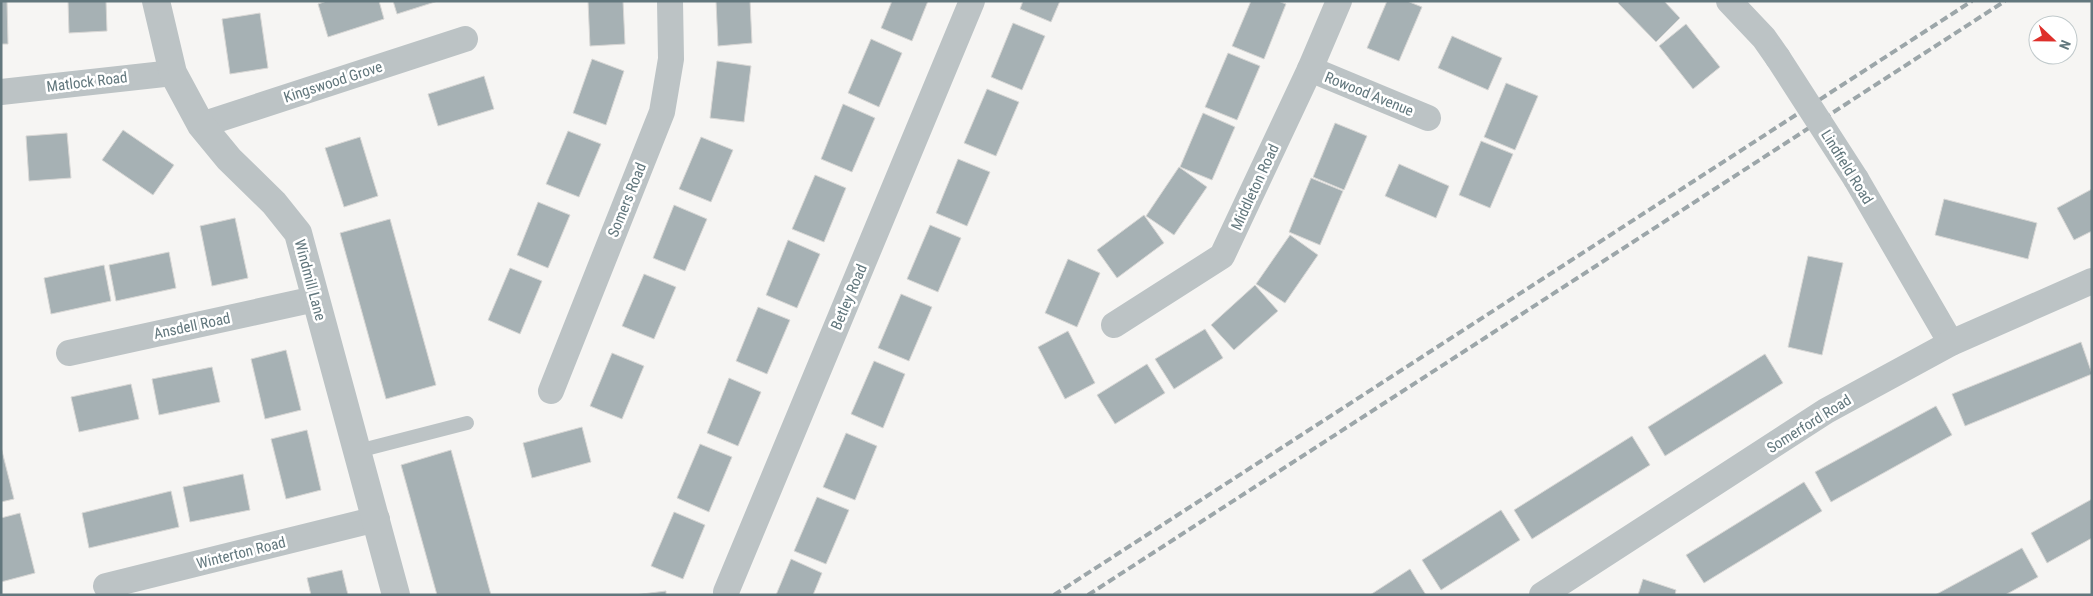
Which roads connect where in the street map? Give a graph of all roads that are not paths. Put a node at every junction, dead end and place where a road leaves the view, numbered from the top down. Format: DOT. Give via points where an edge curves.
graph roads {
  1 [pos="156,1"];
  2 [pos="670,1"];
  3 [pos="972,1"];
  4 [pos="1339,1"];
  5 [pos="1729,1"];
  6 [pos="465,39"];
  7 [pos="1310,69"];
  8 [pos="173,72"];
  9 [pos="1,92"];
  10 [pos="1428,118"];
  11 [pos="201,125"];
  12 [pos="2092,280"];
  13 [pos="315,298"];
  14 [pos="1114,325"];
  15 [pos="1951,343"];
  16 [pos="69,352"];
  17 [pos="551,391"];
  18 [pos="467,423"];
  19 [pos="358,450"];
  20 [pos="377,519"];
  21 [pos="106,586"];
  22 [pos="726,592"];
  23 [pos="396,595"];
  24 [pos="1542,595"];
  1 -- 8 [label="street, Windmill Lane"];
  2 -- 17 [label="street, Somers Road" via="671,59 662,112"];
  3 -- 22 [label="street, Betley Road"];
  4 -- 7 [label="street, Middleton Road"];
  5 -- 15 [label="street, Lindfield Road, bridge" via="1778,58 1856,180"];
  6 -- 11 [label="street, Kingswood Grove"];
  7 -- 10 [label="street, Rowood Avenue"];
  7 -- 14 [label="street, Middleton Road" via="1222,256"];
  8 -- 9 [label="street, Matlock Road"];
  8 -- 11 [label="street, Windmill Lane"];
  11 -- 13 [label="street, Windmill Lane" via="298,233"];
  12 -- 15 [label="street, Somerford Road"];
  13 -- 16 [label="street, Ansdell Road"];
  13 -- 19 [label="street, Windmill Lane"];
  15 -- 24 [label="street, Somerford Road" via="1826,411"];
  18 -- 19 [label="lane"];
  19 -- 20 [label="street, Windmill Lane"];
  20 -- 21 [label="street, Winterton Road"];
  20 -- 23 [label="street, Windmill Lane"];
}
